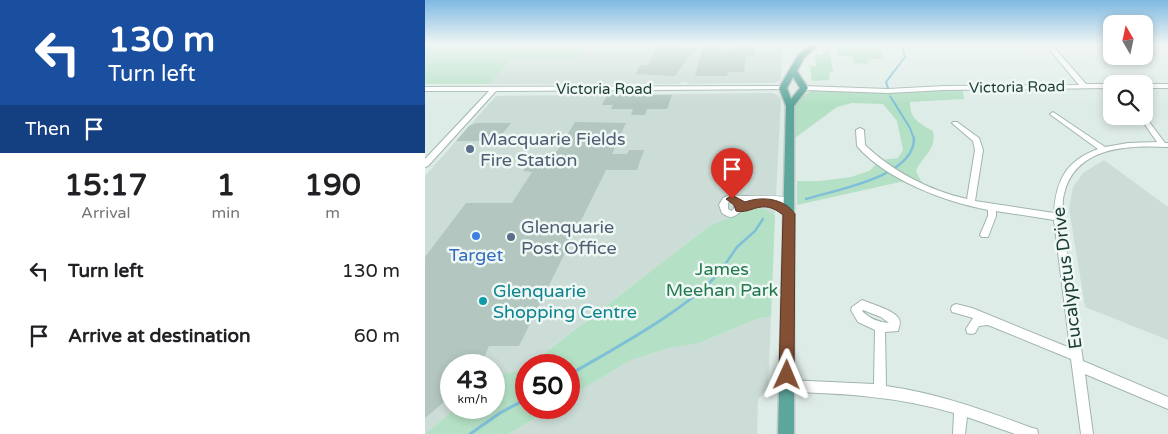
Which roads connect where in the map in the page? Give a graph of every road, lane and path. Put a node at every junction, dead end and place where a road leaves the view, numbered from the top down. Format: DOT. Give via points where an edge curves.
graph roads {
  1 [pos="797,64"];
  2 [pos="1065,64"];
  3 [pos="793,71"];
  4 [pos="1084,86"];
  5 [pos="1103,86"];
  6 [pos="1153,86"];
  7 [pos="1168,86"];
  8 [pos="785,88"];
  9 [pos="425,89"];
  10 [pos="802,89"];
  11 [pos="493,90"];
  12 [pos="790,106"];
  13 [pos="1053,114"];
  14 [pos="955,124"];
  15 [pos="1149,125"];
  16 [pos="860,130"];
  17 [pos="1165,145"];
  18 [pos="1103,150"];
  19 [pos="425,164"];
  20 [pos="789,186"];
  21 [pos="737,204"];
  22 [pos="781,204"];
  23 [pos="970,204"];
  24 [pos="991,209"];
  25 [pos="1058,217"];
  26 [pos="985,235"];
  27 [pos="956,309"];
  28 [pos="988,320"];
  29 [pos="880,327"];
  30 [pos="971,329"];
  31 [pos="1077,361"];
  32 [pos="787,386"];
  33 [pos="880,392"];
  34 [pos="1168,402"];
  35 [pos="961,409"];
  36 [pos="786,434"];
  37 [pos="959,434"];
  38 [pos="1032,434"];
  39 [pos="1087,434"];
  1 -- 3 [label="main road"];
  2 -- 4 [label="street"];
  3 -- 8 [label="main road"];
  3 -- 10 [label="main road"];
  4 -- 5 [label="street, Victoria Road"];
  4 -- 10 [label="street, Victoria Road" via="888,91"];
  6 -- 7 [label="street"];
  8 -- 10 [label="main road" via="792,94"];
  8 -- 11 [label="street, Victoria Road"];
  8 -- 12 [label="main road"];
  9 -- 11 [label="street, Victoria Road"];
  10 -- 12 [label="main road"];
  11 -- 19 [label="street"];
  12 -- 20 [label="main road"];
  13 -- 18 [label="street"];
  14 -- 23 [label="street" via="976,140 979,150"];
  15 -- 17 [label="street"];
  16 -- 23 [label="street" via="861,146 875,160 934,193"];
  17 -- 18 [label="street, Eucalyptus Drive" via="1142,144"];
  18 -- 25 [label="street, Eucalyptus Drive" via="1085,158 1067,172 1058,193"];
  20 -- 22 [label="main road"];
  20 -- 22 [label="street"];
  21 -- 22 [label="street"];
  22 -- 32 [label="main road"];
  23 -- 24 [label="street"];
  24 -- 25 [label="street"];
  24 -- 26 [label="street" via="992,216"];
  25 -- 31 [label="street, Eucalyptus Drive"];
  27 -- 28 [label="street"];
  28 -- 30 [label="street" via="976,322"];
  28 -- 31 [label="street"];
  29 -- 33 [label="street"];
  31 -- 34 [label="street"];
  31 -- 39 [label="street, Eucalyptus Drive"];
  32 -- 33 [label="street"];
  32 -- 36 [label="main road"];
  33 -- 35 [label="street"];
  35 -- 37 [label="street"];
  35 -- 38 [label="street"];
}
